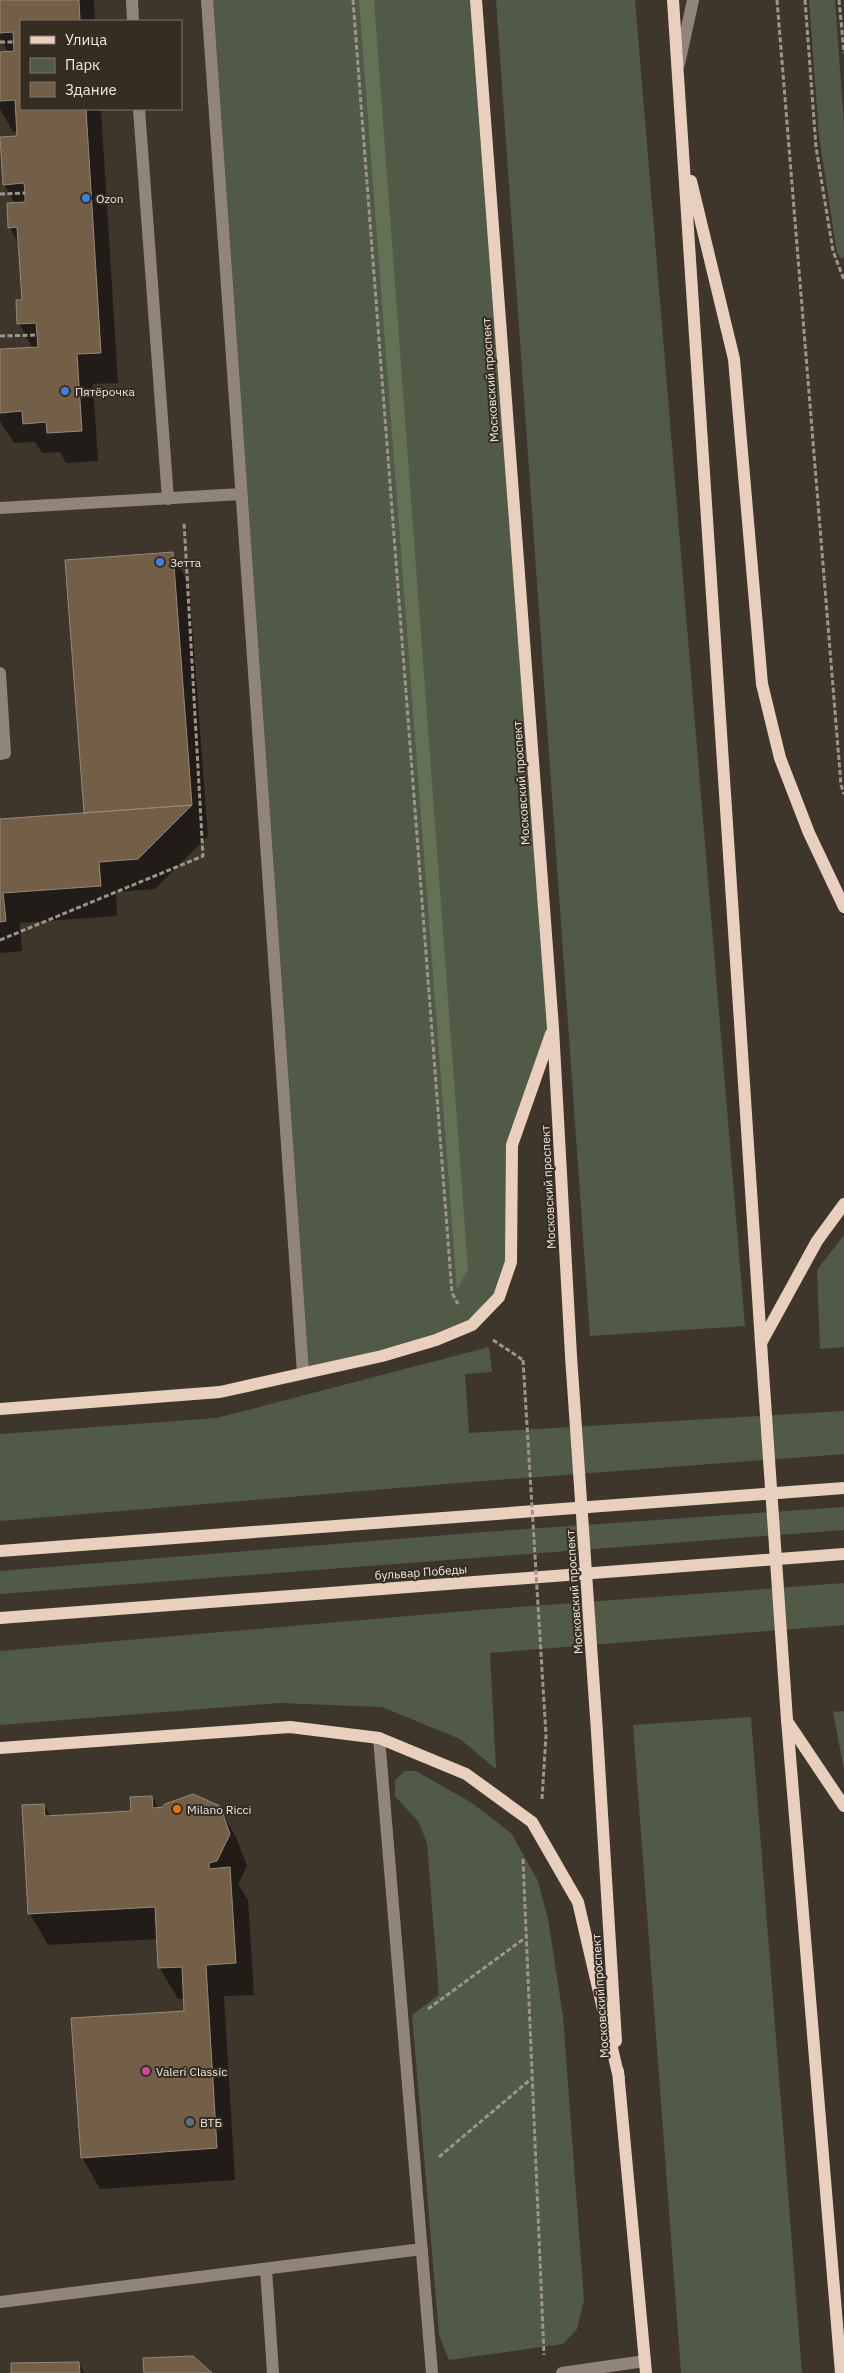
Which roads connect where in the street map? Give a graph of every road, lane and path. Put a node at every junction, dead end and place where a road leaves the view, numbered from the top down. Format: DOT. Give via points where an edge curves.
graph roads {
  1 [pos="132,0"];
  2 [pos="207,0"];
  3 [pos="353,0"];
  4 [pos="476,0"];
  5 [pos="673,0"];
  6 [pos="693,0"];
  7 [pos="777,0"];
  8 [pos="805,0"];
  9 [pos="839,0"];
  10 [pos="133,20"];
  11 [pos="0,42"];
  12 [pos="13,42"];
  13 [pos="844,52"];
  14 [pos="678,68"];
  15 [pos="139,110"];
  16 [pos="682,147"];
  17 [pos="25,193"];
  18 [pos="0,194"];
  19 [pos="844,280"];
  20 [pos="37,335"];
  21 [pos="0,336"];
  22 [pos="241,494"];
  23 [pos="182,498"];
  24 [pos="168,499"];
  25 [pos="0,508"];
  26 [pos="0,673"];
  27 [pos="0,754"];
  28 [pos="844,794"];
  29 [pos="844,907"];
  30 [pos="0,940"];
  31 [pos="553,1028"];
  32 [pos="844,1204"];
  33 [pos="472,1325"];
  34 [pos="761,1343"];
  35 [pos="303,1373"];
  36 [pos="0,1408"];
  37 [pos="844,1488"];
  38 [pos="0,1551"];
  39 [pos="844,1554"];
  40 [pos="0,1618"];
  41 [pos="787,1720"];
  42 [pos="379,1738"];
  43 [pos="0,1748"];
  44 [pos="844,1806"];
  45 [pos="532,1822"];
  46 [pos="525,1938"];
  47 [pos="403,2027"];
  48 [pos="619,2078"];
  49 [pos="531,2079"];
  50 [pos="416,2176"];
  51 [pos="422,2249"];
  52 [pos="266,2269"];
  53 [pos="0,2302"];
  54 [pos="544,2363"];
  55 [pos="645,2367"];
  56 [pos="273,2373"];
  57 [pos="432,2373"];
  58 [pos="562,2373"];
  59 [pos="841,2373"];
  1 -- 10 [label="street"];
  2 -- 22 [label="street"];
  3 -- 33 [label="path" via="452,1293"];
  4 -- 31 [label="main road, Московский проспект"];
  5 -- 14 [label="main road"];
  6 -- 14 [label="street"];
  7 -- 28 [label="path"];
  8 -- 19 [label="path" via="816,147 833,251"];
  9 -- 13 [label="path"];
  11 -- 12 [label="path"];
  14 -- 16 [label="main road"];
  15 -- 24 [label="street"];
  16 -- 29 [label="main road" via="734,359 762,684 780,758"];
  16 -- 34 [label="main road"];
  17 -- 18 [label="path"];
  20 -- 21 [label="path"];
  22 -- 23 [label="street"];
  22 -- 35 [label="street"];
  23 -- 24 [label="street"];
  23 -- 30 [label="path" via="203,856"];
  24 -- 25 [label="street"];
  26 -- 27 [label="street" via="5,753"];
  31 -- 33 [label="main road" via="512,1144 511,1262 499,1297"];
  31 -- 48 [label="main road, Московский проспект, bridge"];
  32 -- 34 [label="main road" via="817,1241"];
  33 -- 35 [label="main road" via="382,1356"];
  33 -- 45 [label="path, bridge" via="523,1360 546,1735 544,1795"];
  34 -- 41 [label="main road, bridge"];
  35 -- 36 [label="main road" via="220,1392"];
  37 -- 38 [label="main road"];
  39 -- 40 [label="main road, бульвар Победы"];
  41 -- 44 [label="main road"];
  41 -- 59 [label="main road"];
  42 -- 43 [label="main road" via="290,1727"];
  42 -- 45 [label="main road" via="466,1774"];
  42 -- 47 [label="street"];
  45 -- 46 [label="path" via="521,1864"];
  45 -- 48 [label="main road" via="578,1902"];
  46 -- 47 [label="path"];
  46 -- 49 [label="path"];
  47 -- 50 [label="street"];
  48 -- 55 [label="main road, Московский проспект"];
  49 -- 50 [label="path"];
  49 -- 54 [label="path"];
  50 -- 51 [label="street"];
  51 -- 52 [label="street"];
  51 -- 57 [label="street"];
  52 -- 53 [label="street"];
  52 -- 56 [label="street"];
  55 -- 58 [label="street"];
}
